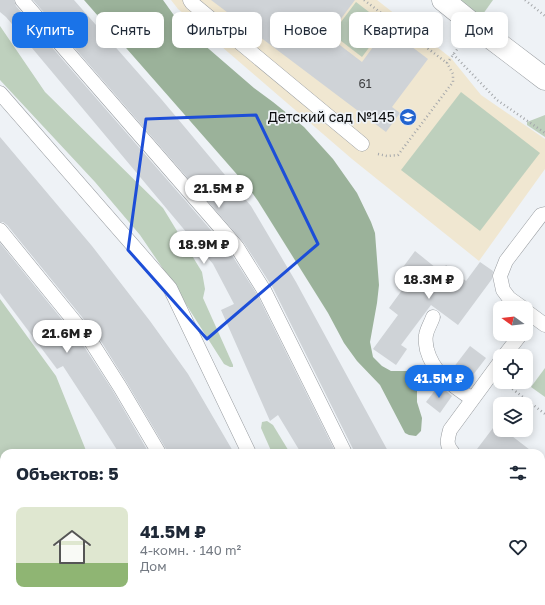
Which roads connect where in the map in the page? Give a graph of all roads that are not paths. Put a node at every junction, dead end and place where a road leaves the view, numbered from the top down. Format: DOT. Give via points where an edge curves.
graph roads {
  1 [pos="22,0"];
  2 [pos="190,0"];
  3 [pos="443,0"];
  4 [pos="545,80"];
  5 [pos="0,93"];
  6 [pos="362,144"];
  7 [pos="545,214"];
  8 [pos="0,230"];
  9 [pos="513,301"];
  10 [pos="433,318"];
  11 [pos="533,320"];
  12 [pos="545,325"];
  13 [pos="516,341"];
  14 [pos="509,349"];
  15 [pos="493,373"];
  16 [pos="472,399"];
  17 [pos="157,449"];
  18 [pos="247,449"];
  19 [pos="343,449"];
  20 [pos="450,449"];
  1 -- 19 [label="lane" via="237,248 265,292"];
  2 -- 6 [label="lane"];
  3 -- 4 [label="street"];
  5 -- 18 [label="lane" via="170,288"];
  7 -- 9 [label="lane" via="541,215 506,261 500,276 503,290"];
  8 -- 17 [label="lane" via="92,343"];
  10 -- 16 [label="lane" via="426,334 429,356 443,378"];
  11 -- 12 [label="lane"];
  13 -- 14 [label="lane"];
  15 -- 16 [label="lane"];
  16 -- 20 [label="lane" via="450,430 447,441"];
}
